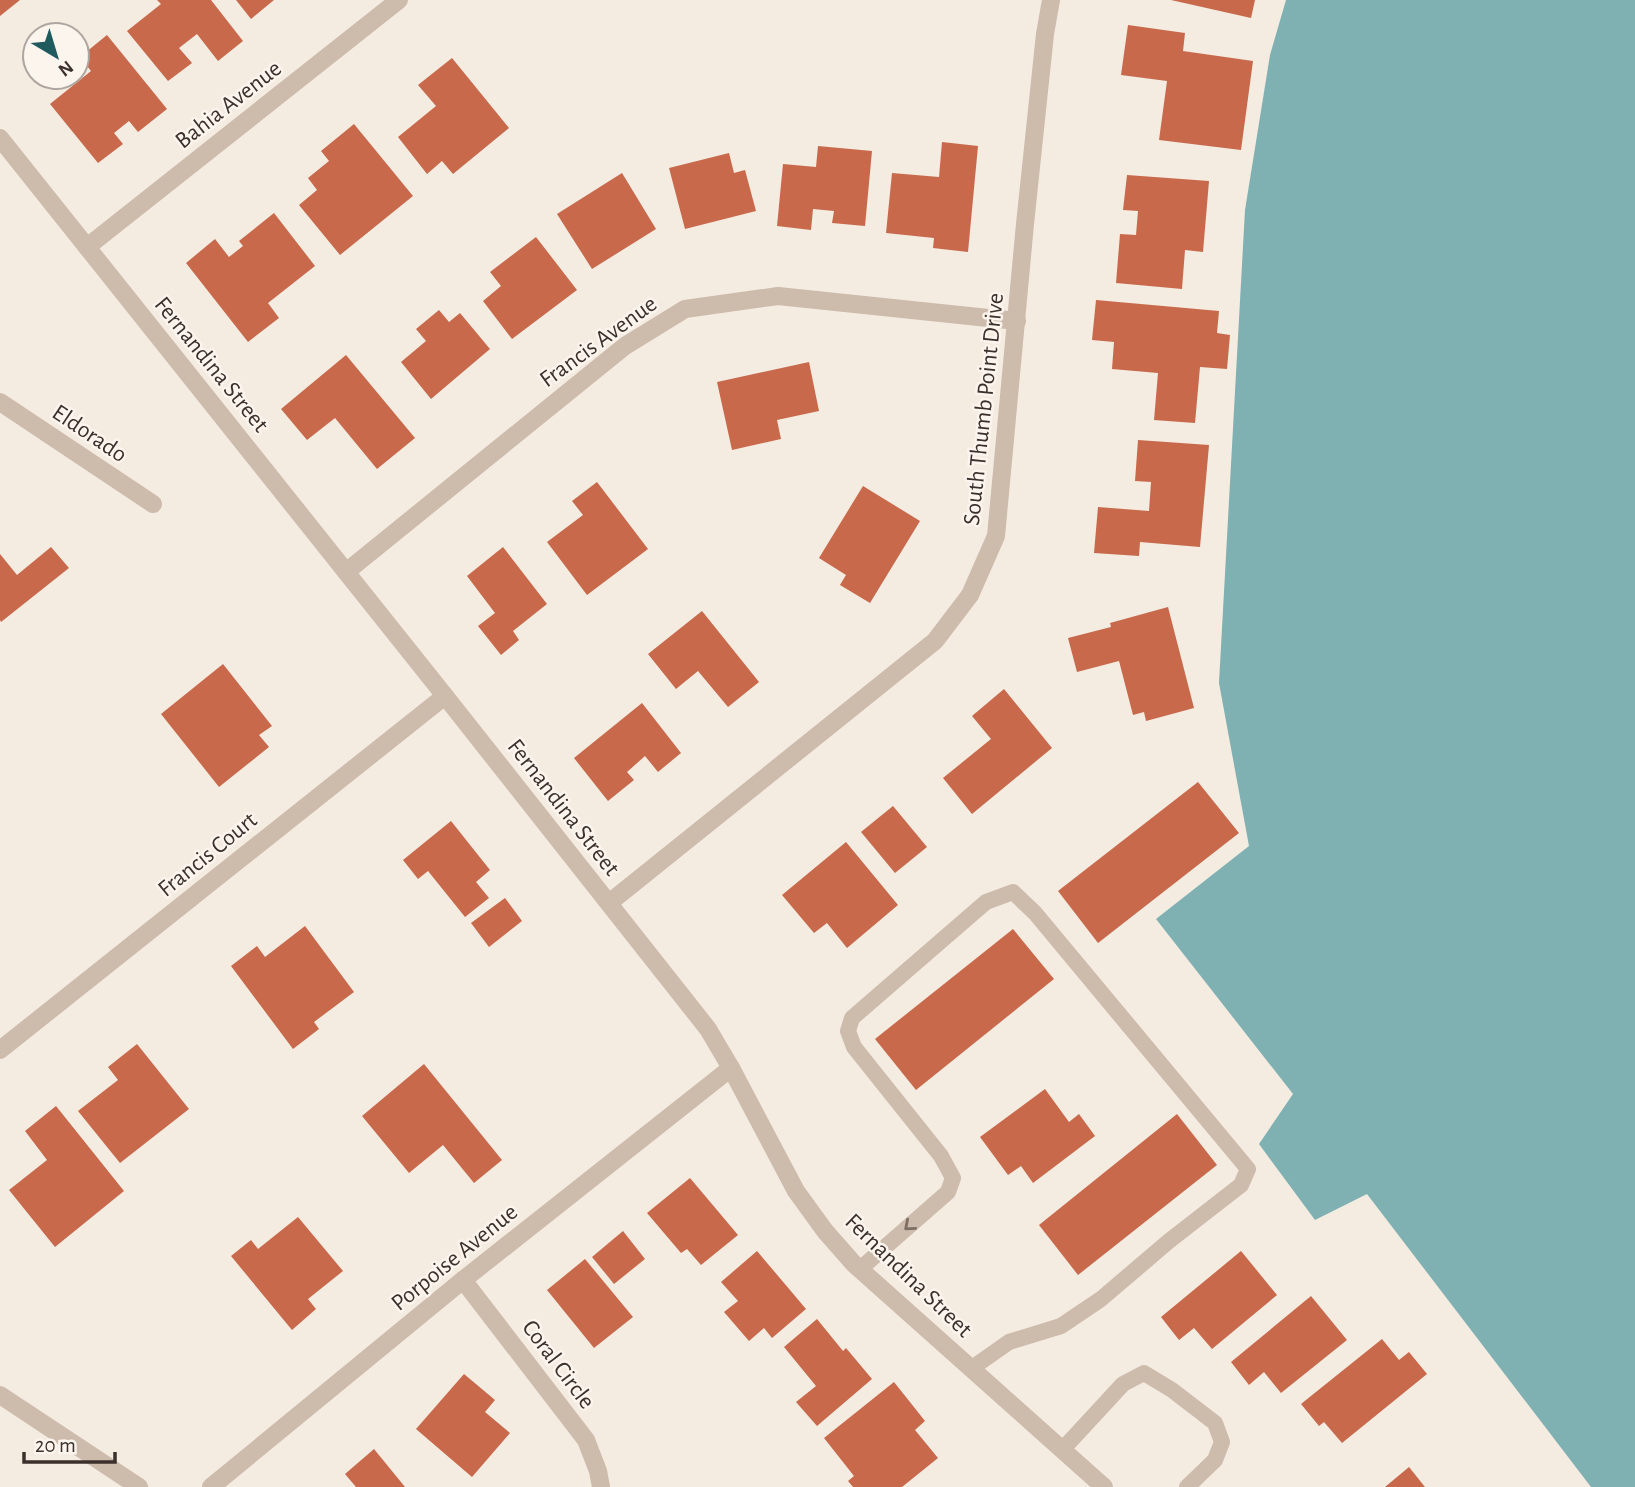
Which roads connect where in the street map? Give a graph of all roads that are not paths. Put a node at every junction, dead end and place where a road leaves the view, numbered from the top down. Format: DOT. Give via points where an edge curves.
graph roads {
  1 [pos="399,0"];
  2 [pos="1051,0"];
  3 [pos="0,138"];
  4 [pos="87,247"];
  5 [pos="1017,321"];
  6 [pos="0,402"];
  7 [pos="152,504"];
  8 [pos="346,572"];
  9 [pos="445,696"];
  10 [pos="609,903"];
  11 [pos="0,1050"];
  12 [pos="731,1068"];
  13 [pos="860,1269"];
  14 [pos="463,1280"];
  15 [pos="972,1368"];
  16 [pos="0,1395"];
  17 [pos="1062,1450"];
  18 [pos="139,1487"];
  19 [pos="211,1487"];
  20 [pos="601,1487"];
  21 [pos="1104,1487"];
  22 [pos="1187,1487"];
  1 -- 4 [label="street, Bahia Avenue"];
  2 -- 5 [label="street, South Thumb Point Drive"];
  3 -- 4 [label="street, Fernandina Street"];
  4 -- 8 [label="street, Fernandina Street"];
  5 -- 8 [label="street, Francis Avenue" via="778,296 685,309 625,346"];
  5 -- 10 [label="street, South Thumb Point Drive" via="996,536 970,595 935,641"];
  6 -- 7 [label="street, Eldorado"];
  8 -- 9 [label="street, Fernandina Street"];
  9 -- 10 [label="street, Fernandina Street"];
  9 -- 11 [label="street, Francis Court"];
  10 -- 12 [label="street, Fernandina Street" via="708,1030"];
  12 -- 13 [label="street, Fernandina Street" via="796,1191"];
  12 -- 14 [label="street, Porpoise Avenue"];
  13 -- 15 [label="street, Fernandina Street"];
  15 -- 13 [label="lane, one-way" via="1009,1342 1061,1326 1101,1299 1241,1185 1248,1169 1013,892 986,902 852,1018 848,1031 854,1047 941,1156 953,1178 948,1192"];
  14 -- 19 [label="street, Porpoise Avenue"];
  14 -- 20 [label="street, Coral Circle" via="586,1440"];
  15 -- 17 [label="street, Fernandina Street"];
  16 -- 18 [label="street"];
  17 -- 21 [label="street, Fernandina Street"];
  17 -- 22 [label="lane" via="1123,1384 1144,1373 1215,1423 1222,1442 1215,1460"];
}
